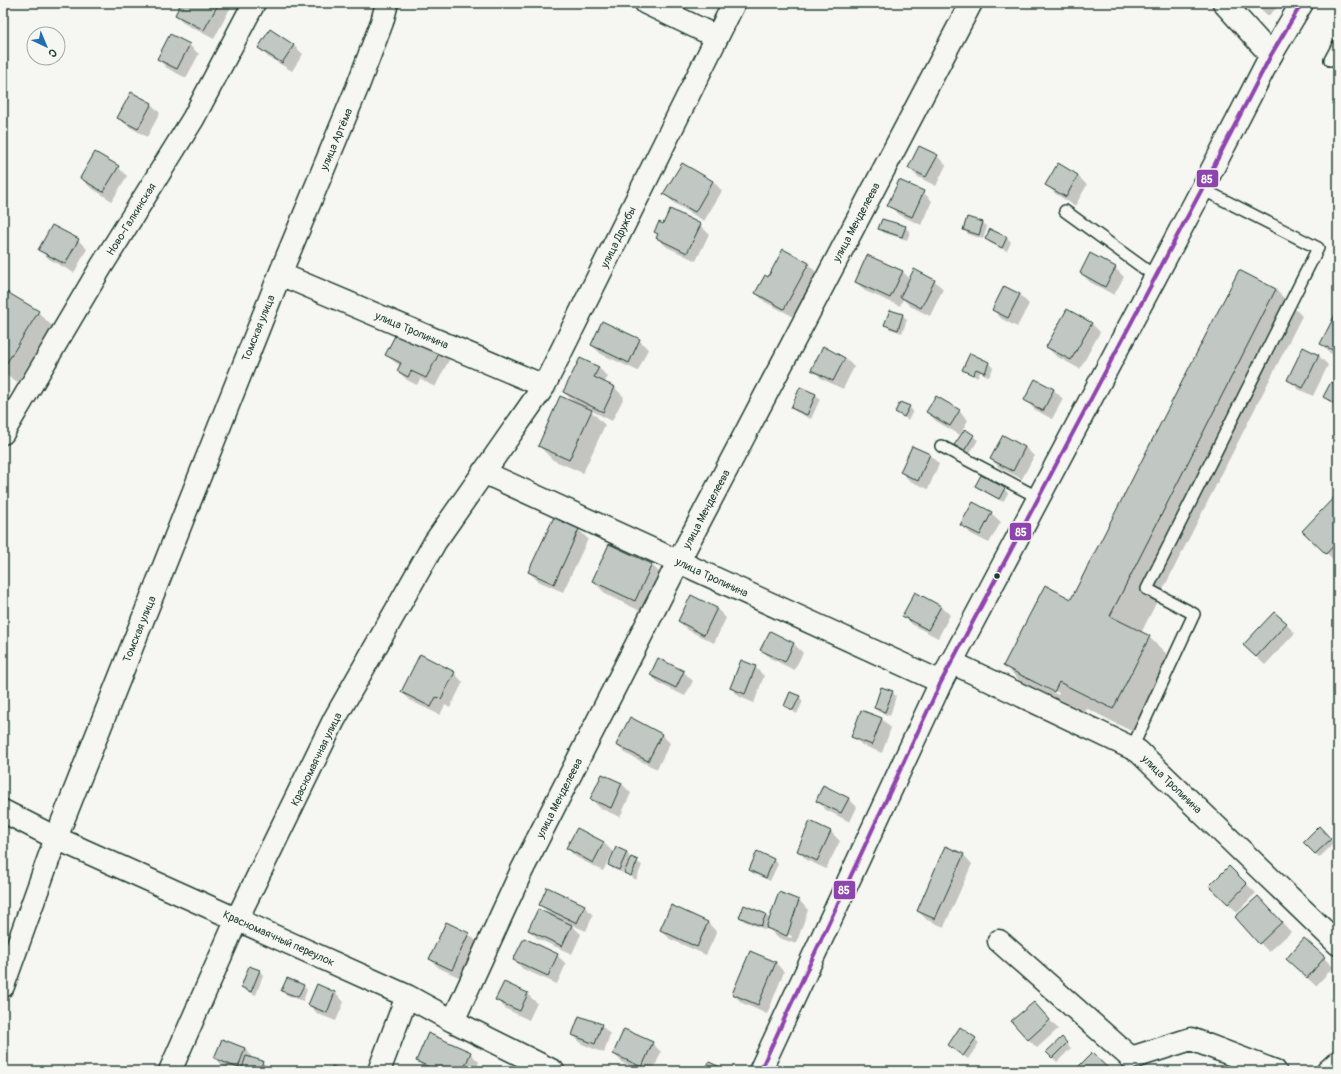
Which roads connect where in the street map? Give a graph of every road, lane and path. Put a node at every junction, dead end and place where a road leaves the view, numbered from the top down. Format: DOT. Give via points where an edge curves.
graph roads {
  1 [pos="254,3"];
  2 [pos="387,3"];
  3 [pos="646,3"];
  4 [pos="734,3"];
  5 [pos="971,3"];
  6 [pos="1224,3"];
  7 [pos="1302,3"];
  8 [pos="717,37"];
  9 [pos="1338,45"];
  10 [pos="1271,55"];
  11 [pos="1330,60"];
  12 [pos="1202,189"];
  13 [pos="1065,211"];
  14 [pos="280,274"];
  15 [pos="1156,277"];
  16 [pos="544,386"];
  17 [pos="3,433"];
  18 [pos="941,446"];
  19 [pos="487,468"];
  20 [pos="1038,498"];
  21 [pos="678,562"];
  22 [pos="951,662"];
  23 [pos="941,682"];
  24 [pos="1132,748"];
  25 [pos="3,811"];
  26 [pos="56,838"];
  27 [pos="237,919"];
  28 [pos="999,941"];
  29 [pos="1338,944"];
  30 [pos="3,986"];
  31 [pos="407,996"];
  32 [pos="453,1022"];
  33 [pos="1338,1062"];
  34 [pos="170,1071"];
  35 [pos="379,1071"];
  36 [pos="553,1071"];
  37 [pos="760,1071"];
  38 [pos="1275,1071"];
  39 [pos="1328,1071"];
  1 -- 17 [label="street, Ново-Галкинская" via="193,119 101,267"];
  2 -- 14 [label="street, улица Артёма" via="357,88"];
  3 -- 8 [label="street"];
  4 -- 8 [label="street, улица Дружбы"];
  5 -- 21 [label="street, улица Менделеева"];
  6 -- 10 [label="street"];
  7 -- 10 [label="street"];
  8 -- 16 [label="street, улица Дружбы"];
  9 -- 11 [label="lane"];
  10 -- 12 [label="street"];
  12 -- 15 [label="street"];
  12 -- 24 [label="lane" via="1318,248 1147,590 1194,614"];
  13 -- 15 [label="lane"];
  14 -- 16 [label="street, улица Тропинина"];
  14 -- 26 [label="street, Томская улица"];
  15 -- 20 [label="street"];
  16 -- 19 [label="street, улица Дружбы"];
  18 -- 20 [label="lane"];
  19 -- 21 [label="street, улица Тропинина"];
  19 -- 27 [label="street, Красномаячная улица" via="435,542 334,720"];
  20 -- 22 [label="street"];
  21 -- 23 [label="street, улица Тропинина"];
  21 -- 32 [label="street, улица Менделеева" via="522,870"];
  22 -- 23 [label="street"];
  22 -- 24 [label="street, улица Тропинина"];
  23 -- 37 [label="street"];
  24 -- 29 [label="street, улица Тропинина"];
  25 -- 26 [label="street, Красномаячный переулок"];
  26 -- 27 [label="street, Красномаячный переулок"];
  26 -- 30 [label="street, Томская улица"];
  27 -- 31 [label="street, Красномаячный переулок"];
  27 -- 34 [label="street, Красномаячная улица"];
  28 -- 38 [label="street" via="1131,1058 1191,1039"];
  31 -- 32 [label="street, Красномаячный переулок"];
  31 -- 35 [label="street"];
  32 -- 36 [label="street, Красномаячный переулок"];
  33 -- 39 [label="street"];
}
